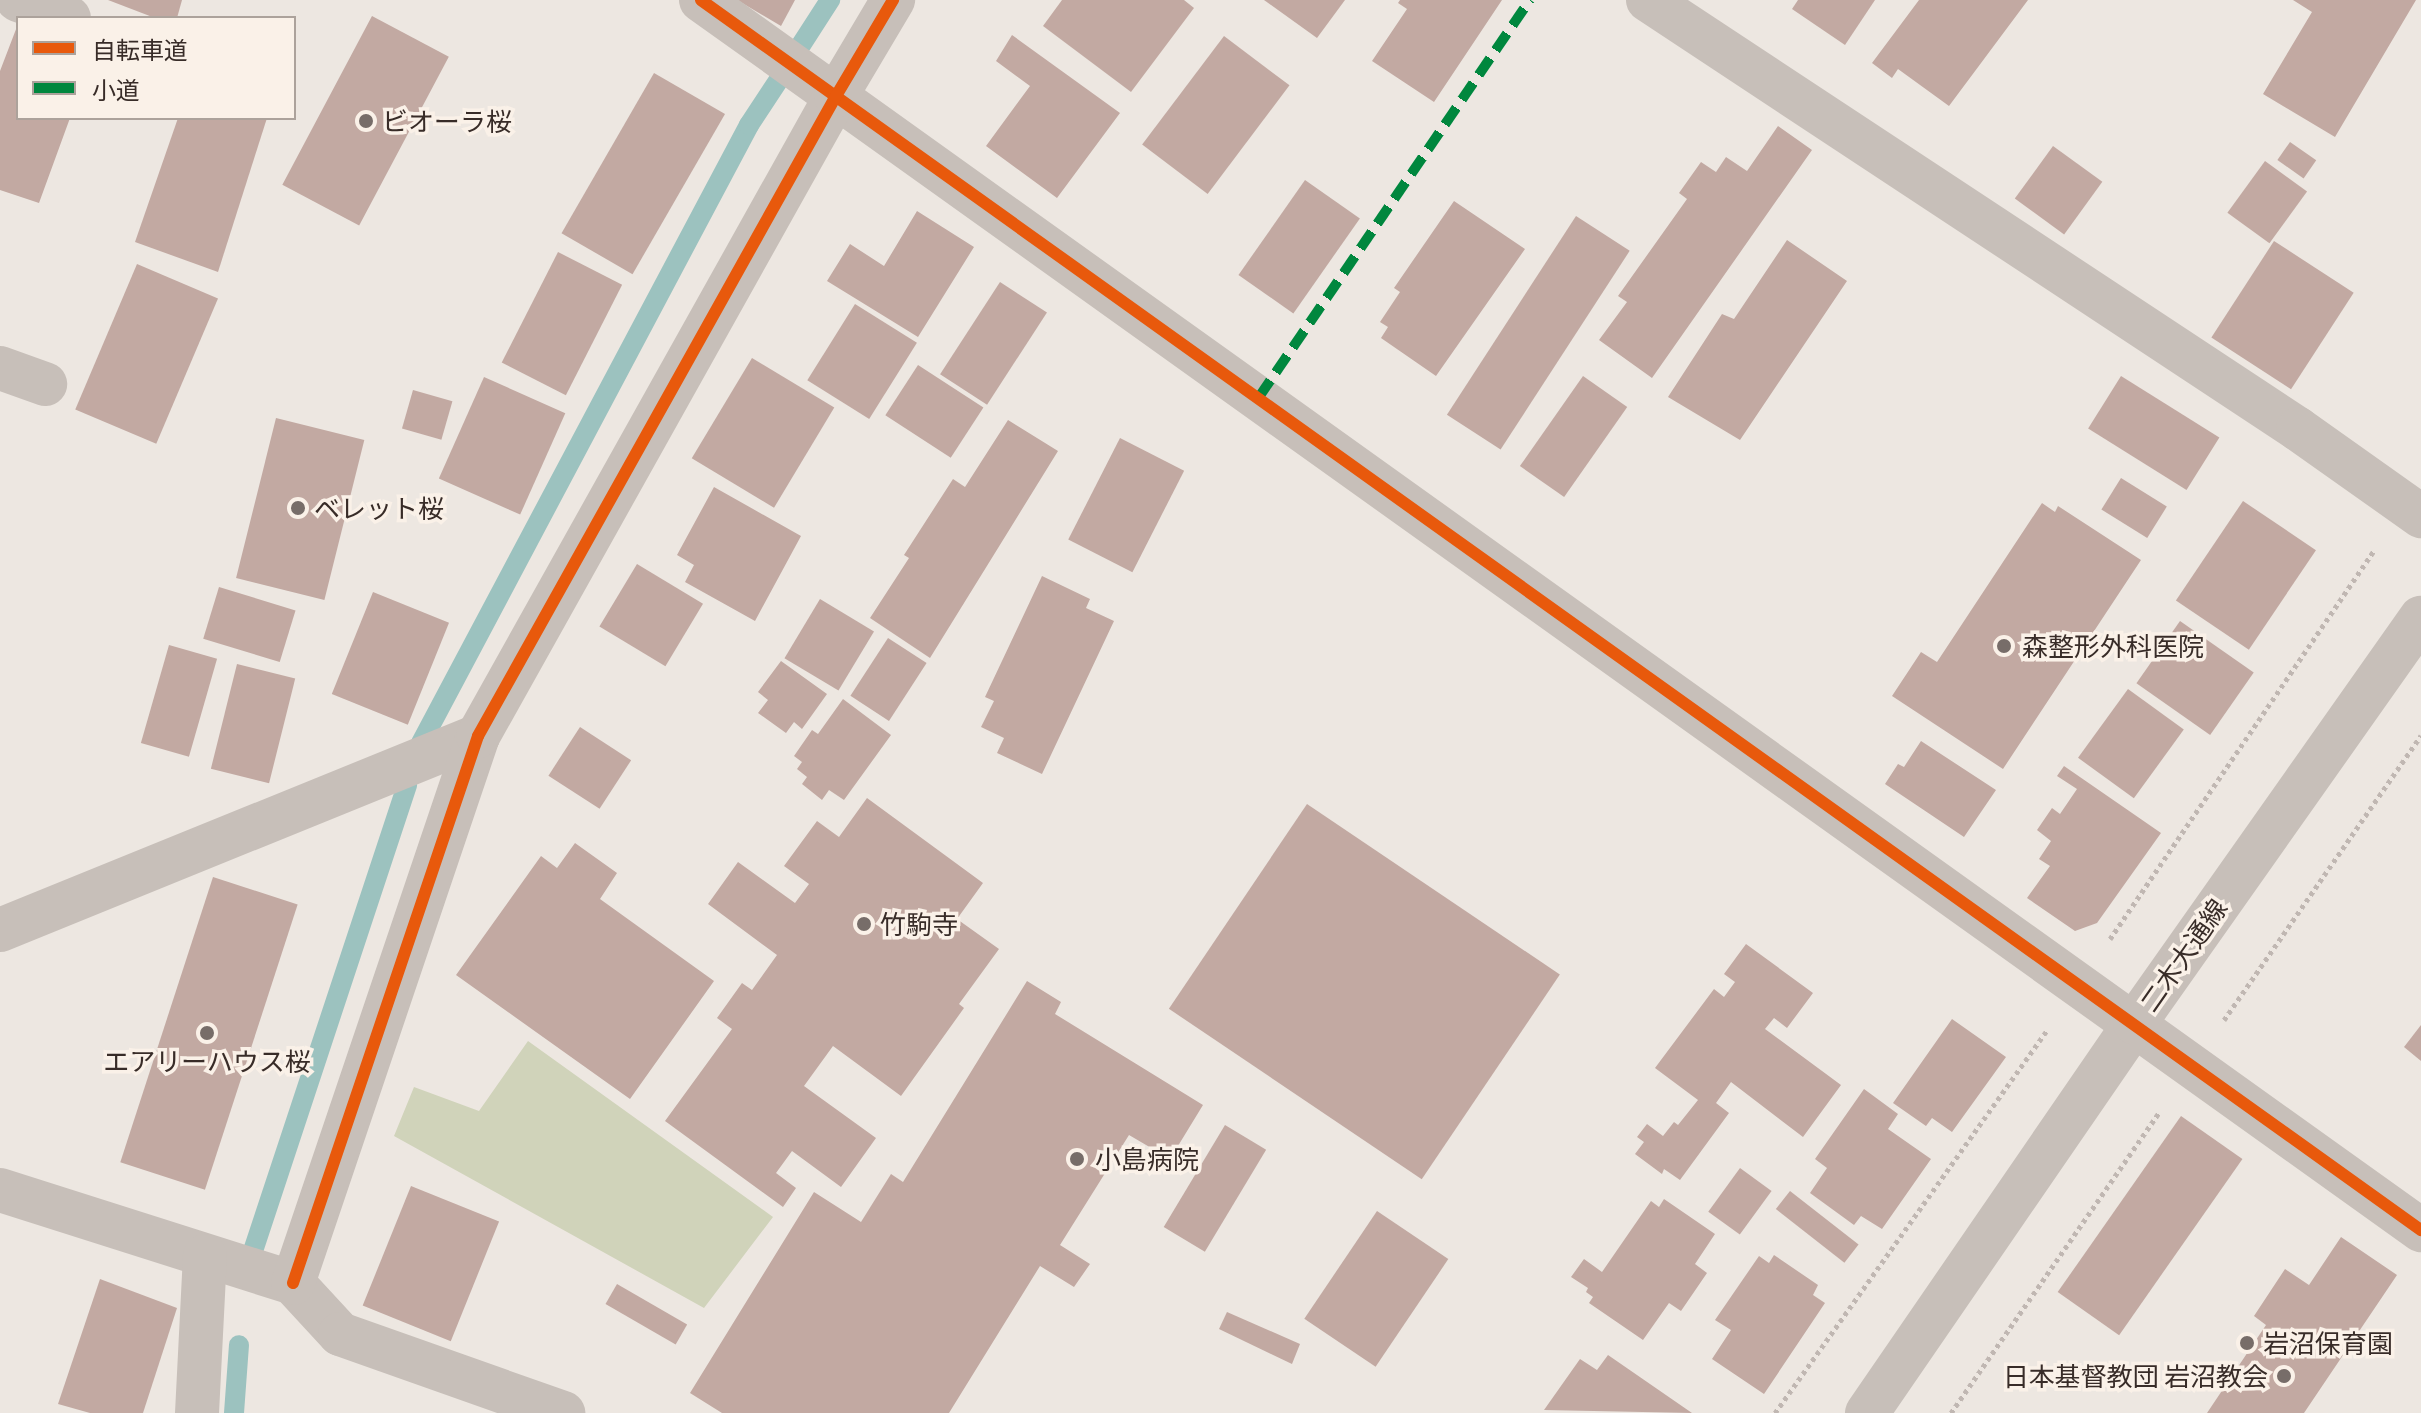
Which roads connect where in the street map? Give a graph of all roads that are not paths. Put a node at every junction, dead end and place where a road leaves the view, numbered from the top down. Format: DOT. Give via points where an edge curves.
graph roads {
  1 [pos="18,0"];
  2 [pos="701,0"];
  3 [pos="893,0"];
  4 [pos="1648,0"];
  5 [pos="63,16"];
  6 [pos="836,96"];
  7 [pos="0,368"];
  8 [pos="45,384"];
  9 [pos="2413,510"];
  10 [pos="2421,618"];
  11 [pos="478,736"];
  12 [pos="0,930"];
  13 [pos="2135,1023"];
  14 [pos="0,1190"];
  15 [pos="2421,1230"];
  16 [pos="205,1256"];
  17 [pos="293,1283"];
  18 [pos="197,1413"];
  19 [pos="563,1413"];
  20 [pos="1867,1413"];
  1 -- 5 [label="street"];
  2 -- 6 [label="street"];
  3 -- 6 [label="street"];
  4 -- 9 [label="street"];
  6 -- 11 [label="street"];
  6 -- 13 [label="street"];
  7 -- 8 [label="street"];
  10 -- 13 [label="street, 二木大通線"];
  11 -- 12 [label="street"];
  11 -- 17 [label="street"];
  13 -- 15 [label="street"];
  13 -- 20 [label="street, 二木大通線"];
  14 -- 16 [label="street"];
  16 -- 17 [label="street"];
  16 -- 18 [label="street"];
  17 -- 19 [label="street" via="340,1334"];
}
